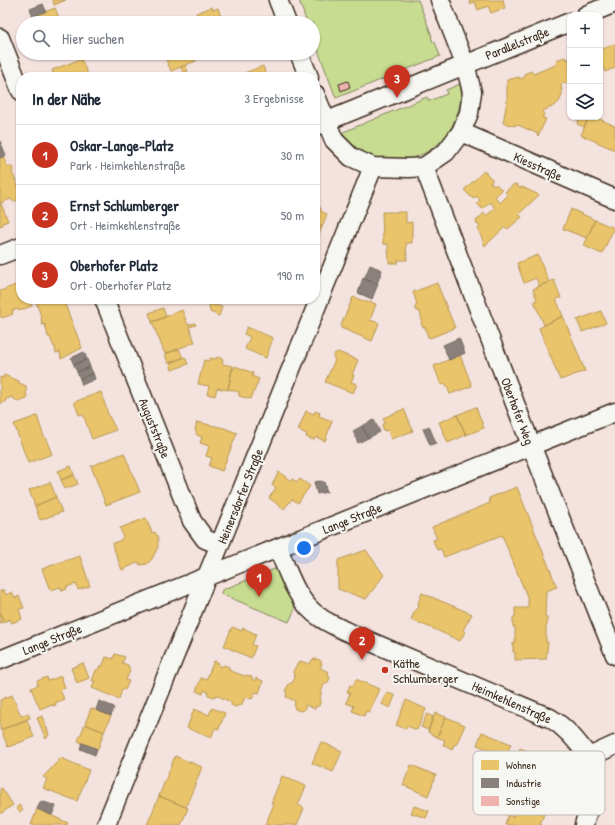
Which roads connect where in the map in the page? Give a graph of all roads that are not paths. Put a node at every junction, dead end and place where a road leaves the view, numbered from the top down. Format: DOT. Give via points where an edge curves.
graph roads {
  1 [pos="278,0"];
  2 [pos="440,0"];
  3 [pos="615,3"];
  4 [pos="593,12"];
  5 [pos="285,16"];
  6 [pos="567,23"];
  7 [pos="0,38"];
  8 [pos="302,60"];
  9 [pos="465,64"];
  10 [pos="306,72"];
  11 [pos="16,78"];
  12 [pos="320,124"];
  13 [pos="461,132"];
  14 [pos="373,167"];
  15 [pos="424,167"];
  16 [pos="615,199"];
  17 [pos="16,249"];
  18 [pos="0,255"];
  19 [pos="320,298"];
  20 [pos="106,304"];
  21 [pos="318,304"];
  22 [pos="615,412"];
  23 [pos="531,445"];
  24 [pos="220,545"];
  25 [pos="278,548"];
  26 [pos="207,576"];
  27 [pos="615,655"];
  28 [pos="0,660"];
  29 [pos="615,745"];
  30 [pos="585,751"];
  31 [pos="601,751"];
  32 [pos="587,815"];
  33 [pos="106,825"];
  34 [pos="584,825"];
  1 -- 5 [label="street"];
  2 -- 9 [label="street"];
  3 -- 4 [label="street"];
  6 -- 9 [label="street, Parallelstraße"];
  7 -- 11 [label="street"];
  8 -- 10 [label="street"];
  9 -- 12 [label="street, Parallelstraße"];
  9 -- 13 [label="street" via="472,92 469,113"];
  12 -- 14 [label="street" via="351,157"];
  13 -- 15 [label="street" via="446,152"];
  13 -- 16 [label="street, Kiesstraße"];
  14 -- 15 [label="street"];
  14 -- 19 [label="street, Heinersdorfer Straße"];
  15 -- 23 [label="street, Oberhofer Weg"];
  17 -- 18 [label="street"];
  20 -- 24 [label="street, Auguststraße" via="192,521 205,539"];
  21 -- 24 [label="street, Heinersdorfer Straße"];
  22 -- 23 [label="street, Lange Straße"];
  23 -- 25 [label="street, Lange Straße"];
  23 -- 27 [label="street, Oberhofer Weg"];
  24 -- 26 [label="street, Heinersdorfer Straße"];
  25 -- 26 [label="street, Lange Straße"];
  25 -- 30 [label="street, Heimkehlenstraße" via="297,593 320,618 550,718 573,736"];
  26 -- 28 [label="street, Lange Straße"];
  26 -- 33 [label="street, Heinersdorfer Straße"];
  29 -- 31 [label="street"];
  32 -- 34 [label="street"];
}
